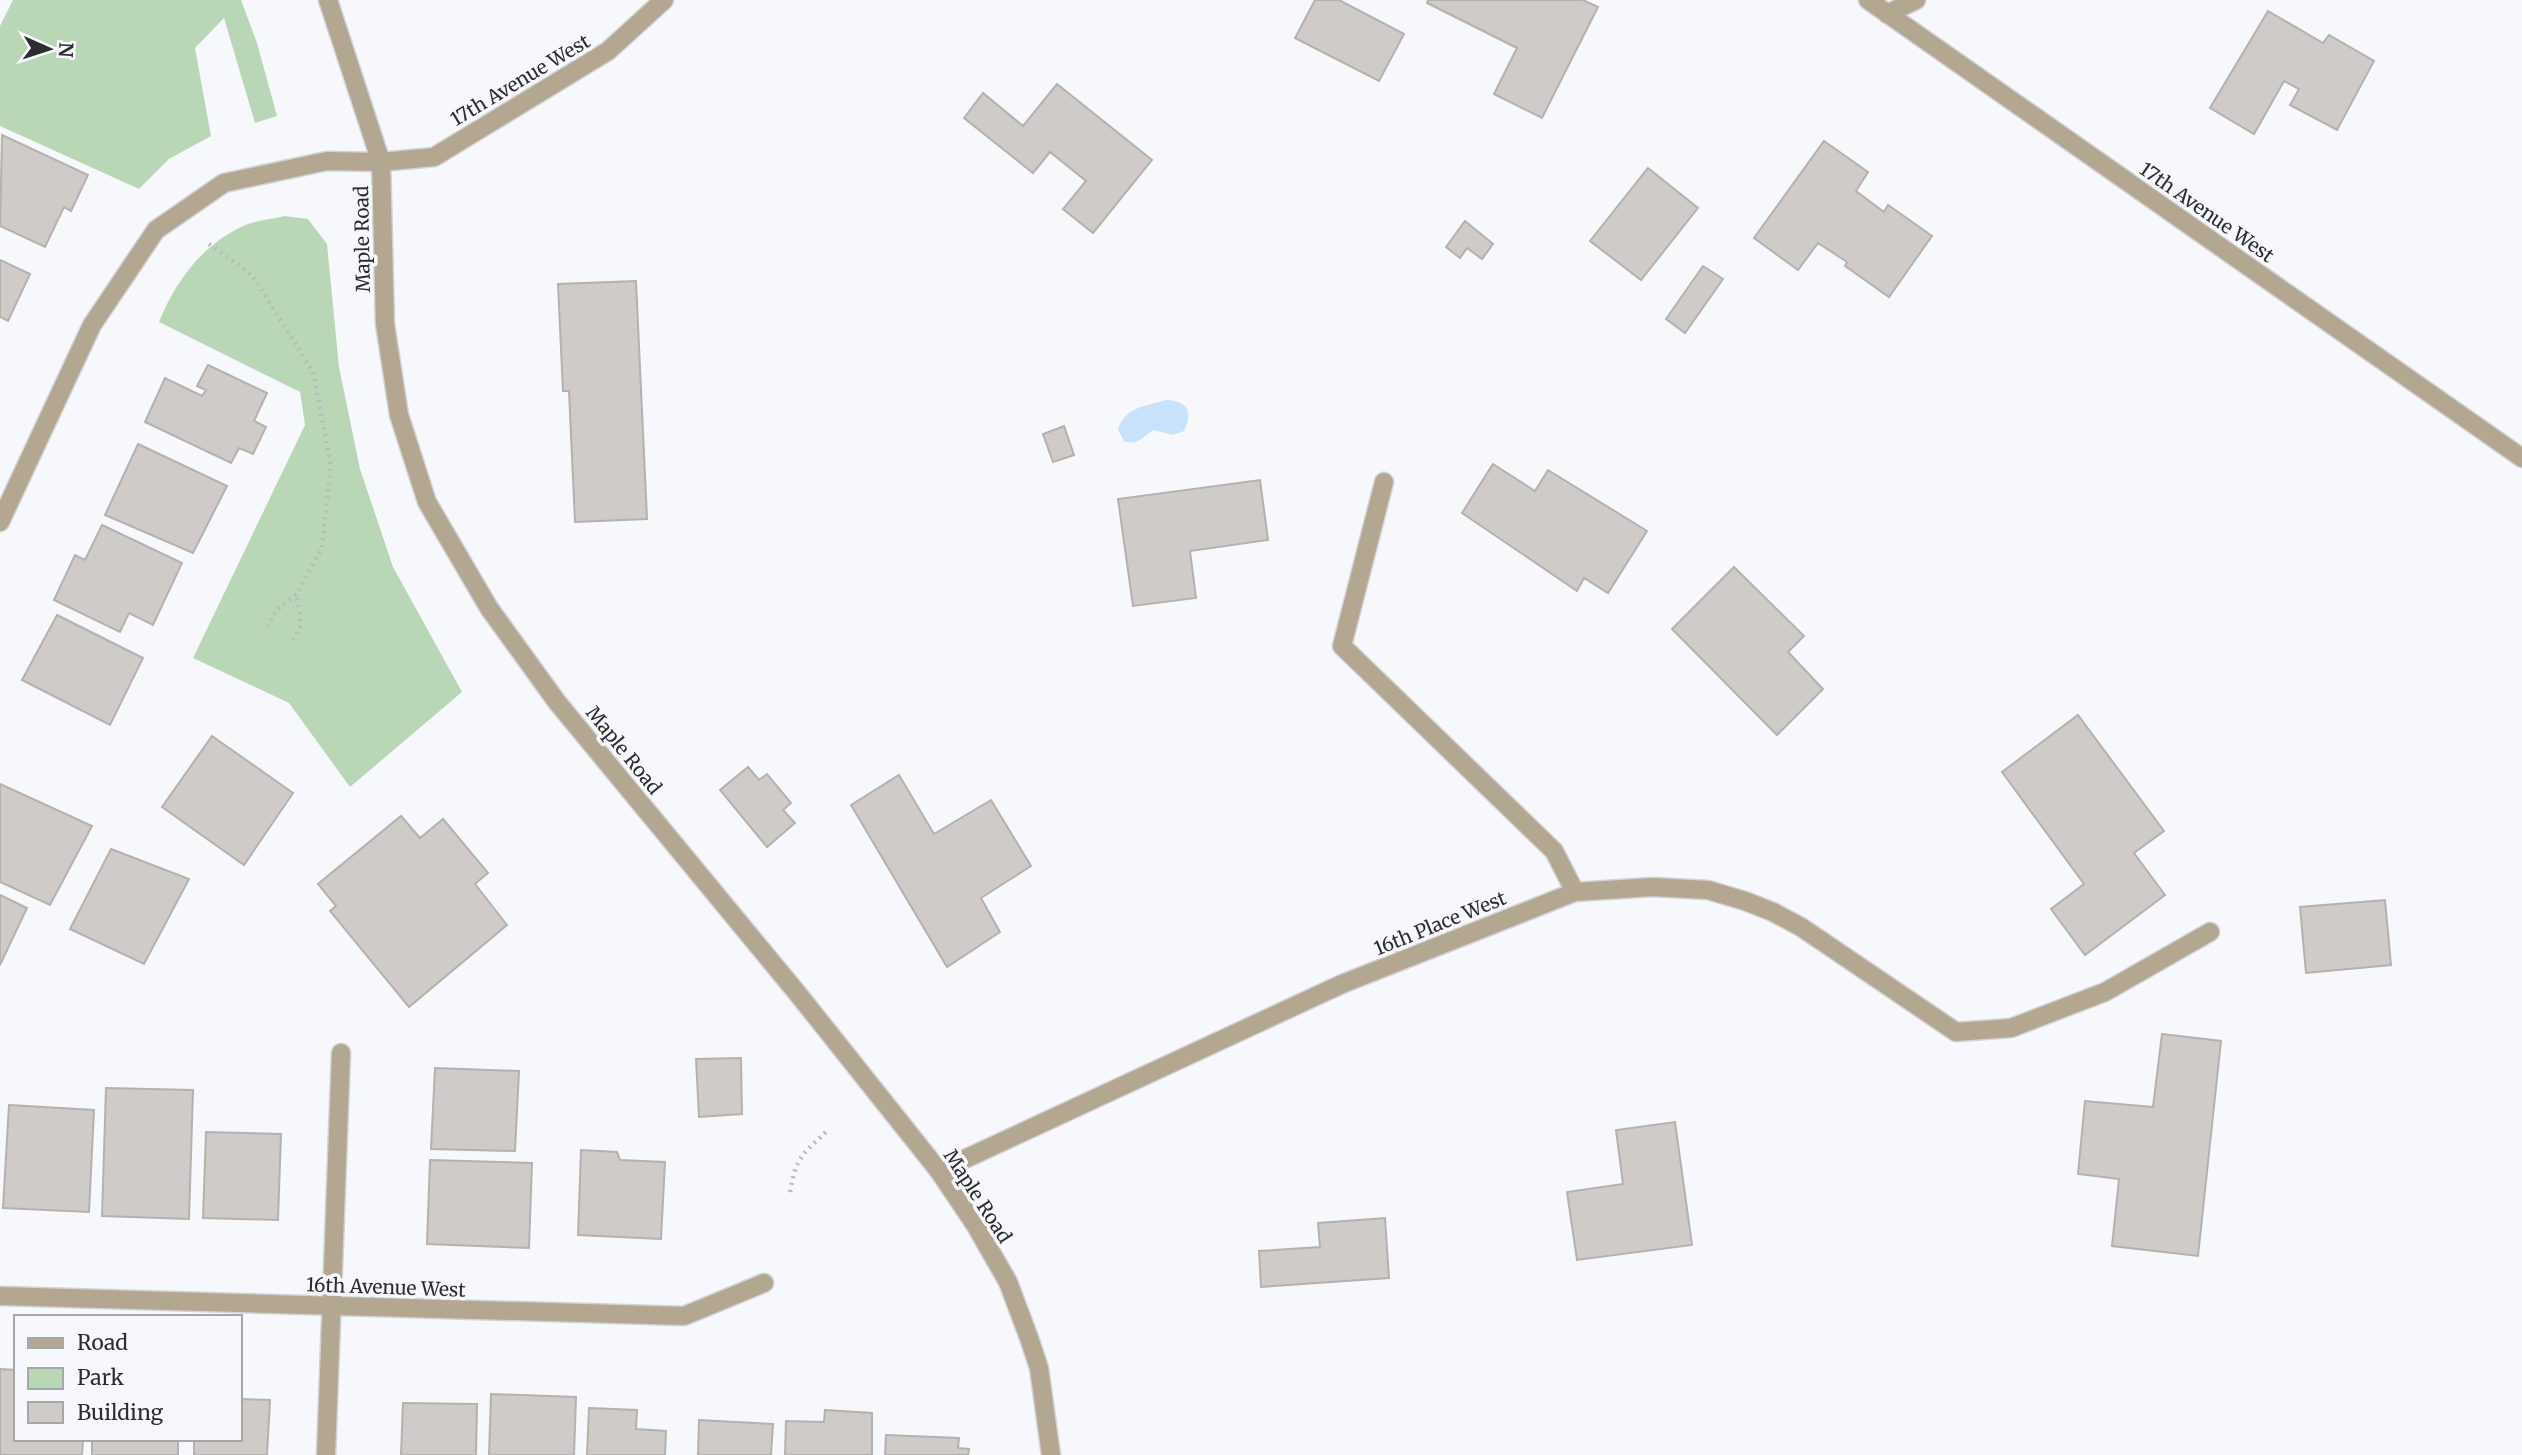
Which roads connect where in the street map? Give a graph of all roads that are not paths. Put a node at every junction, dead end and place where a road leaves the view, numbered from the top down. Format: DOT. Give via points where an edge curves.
graph roads {
  1 [pos="328,0"];
  2 [pos="664,0"];
  3 [pos="1868,0"];
  4 [pos="1916,0"];
  5 [pos="1888,14"];
  6 [pos="381,162"];
  7 [pos="2522,458"];
  8 [pos="1384,482"];
  9 [pos="0,522"];
  10 [pos="1575,892"];
  11 [pos="2210,932"];
  12 [pos="341,1053"];
  13 [pos="939,1171"];
  14 [pos="764,1283"];
  15 [pos="0,1296"];
  16 [pos="332,1307"];
  17 [pos="326,1455"];
  18 [pos="1051,1455"];
  1 -- 6 [label="street, Maple Road"];
  2 -- 6 [label="street, 17th Avenue West" via="608,51 434,157"];
  3 -- 5 [label="street, 17th Avenue West"];
  4 -- 5 [label="street"];
  5 -- 7 [label="street, 17th Avenue West"];
  6 -- 9 [label="street, 17th Avenue West" via="327,161 224,183 156,230 92,324"];
  6 -- 13 [label="street, Maple Road" via="385,324 399,415 427,502 489,608 557,702"];
  8 -- 10 [label="street" via="1342,646 1554,851"];
  10 -- 11 [label="street, 16th Place West" via="1653,887 1708,890 1754,905 1801,927 1956,1032 2011,1028 2105,992"];
  10 -- 13 [label="street, 16th Place West" via="1342,984"];
  12 -- 16 [label="street"];
  13 -- 18 [label="street, Maple Road" via="1008,1282 1039,1368"];
  14 -- 16 [label="street, 16th Avenue West" via="684,1316"];
  15 -- 16 [label="street, 16th Avenue West"];
  16 -- 17 [label="street"];
}
